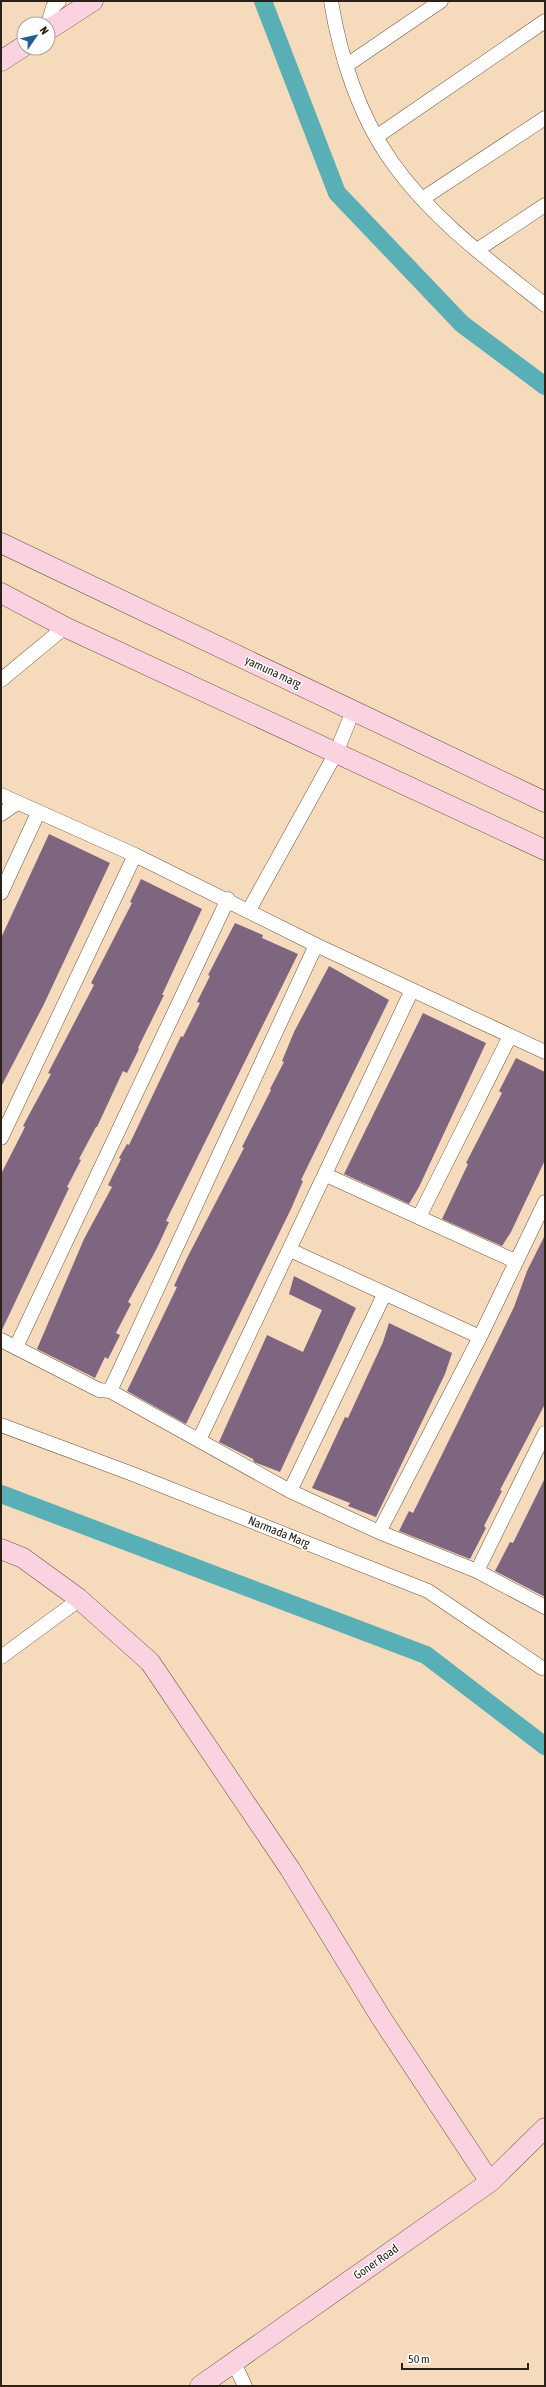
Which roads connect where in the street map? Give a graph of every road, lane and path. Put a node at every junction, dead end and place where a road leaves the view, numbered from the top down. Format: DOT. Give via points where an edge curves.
graph roads {
  1 [pos="59,1"];
  2 [pos="93,1"];
  3 [pos="331,1"];
  4 [pos="441,1"];
  5 [pos="50,16"];
  6 [pos="545,21"];
  7 [pos="56,25"];
  8 [pos="16,51"];
  9 [pos="1,61"];
  10 [pos="347,65"];
  11 [pos="545,118"];
  12 [pos="376,137"];
  13 [pos="422,199"];
  14 [pos="545,205"];
  15 [pos="477,250"];
  16 [pos="545,305"];
  17 [pos="1,543"];
  18 [pos="1,593"];
  19 [pos="65,627"];
  20 [pos="1,680"];
  21 [pos="353,711"];
  22 [pos="336,753"];
  23 [pos="1,795"];
  24 [pos="545,802"];
  25 [pos="17,803"];
  26 [pos="38,813"];
  27 [pos="1,814"];
  28 [pos="545,850"];
  29 [pos="135,855"];
  30 [pos="1,893"];
  31 [pos="228,899"];
  32 [pos="249,910"];
  33 [pos="316,945"];
  34 [pos="412,990"];
  35 [pos="510,1036"];
  36 [pos="545,1052"];
  37 [pos="1,1138"];
  38 [pos="326,1175"];
  39 [pos="545,1202"];
  40 [pos="419,1217"];
  41 [pos="290,1250"];
  42 [pos="515,1261"];
  43 [pos="384,1295"];
  44 [pos="480,1337"];
  45 [pos="1,1340"];
  46 [pos="16,1347"];
  47 [pos="110,1391"];
  48 [pos="1,1425"];
  49 [pos="545,1433"];
  50 [pos="199,1440"];
  51 [pos="290,1491"];
  52 [pos="380,1532"];
  53 [pos="1,1549"];
  54 [pos="477,1571"];
  55 [pos="80,1599"];
  56 [pos="545,1607"];
  57 [pos="1,1657"];
  58 [pos="542,1668"];
  59 [pos="545,2128"];
  60 [pos="490,2182"];
  61 [pos="234,2363"];
  62 [pos="200,2386"];
  63 [pos="246,2386"];
  1 -- 5 [label="street" via="53,7"];
  2 -- 7 [label="street"];
  3 -- 10 [label="street"];
  4 -- 10 [label="street"];
  6 -- 12 [label="street"];
  8 -- 9 [label="street"];
  10 -- 12 [label="street"];
  11 -- 13 [label="street"];
  12 -- 13 [label="street" via="392,162"];
  13 -- 15 [label="street"];
  14 -- 15 [label="street"];
  15 -- 16 [label="street"];
  17 -- 21 [label="street, yamuna marg"];
  18 -- 19 [label="street"];
  19 -- 20 [label="street" via="53,640"];
  19 -- 22 [label="street"];
  21 -- 22 [label="street"];
  21 -- 24 [label="street, yamuna marg"];
  22 -- 28 [label="street"];
  22 -- 32 [label="street"];
  23 -- 25 [label="street"];
  25 -- 26 [label="street"];
  25 -- 27 [label="street"];
  26 -- 29 [label="street"];
  26 -- 30 [label="street"];
  29 -- 31 [label="street"];
  29 -- 37 [label="street"];
  31 -- 32 [label="street"];
  31 -- 46 [label="street"];
  32 -- 33 [label="street"];
  33 -- 34 [label="street"];
  33 -- 47 [label="street"];
  34 -- 35 [label="street"];
  34 -- 38 [label="street"];
  35 -- 36 [label="street"];
  35 -- 40 [label="street"];
  38 -- 40 [label="street"];
  38 -- 41 [label="street"];
  39 -- 42 [label="street"];
  40 -- 42 [label="street"];
  41 -- 43 [label="street"];
  41 -- 50 [label="street"];
  42 -- 44 [label="street"];
  43 -- 44 [label="street"];
  43 -- 51 [label="street"];
  44 -- 52 [label="street"];
  45 -- 46 [label="street"];
  46 -- 47 [label="street" via="99,1390"];
  47 -- 50 [label="street"];
  48 -- 58 [label="street, Narmada Marg" via="130,1473 428,1591"];
  49 -- 54 [label="street"];
  50 -- 51 [label="street"];
  51 -- 52 [label="street"];
  52 -- 54 [label="street"];
  53 -- 55 [label="street" via="23,1558"];
  54 -- 56 [label="street"];
  55 -- 57 [label="street"];
  55 -- 60 [label="street" via="150,1662 290,1869 380,2016"];
  59 -- 60 [label="street, Goner Road"];
  60 -- 61 [label="street, Goner Road"];
  61 -- 62 [label="street, Goner Road"];
  61 -- 63 [label="street"];
}
